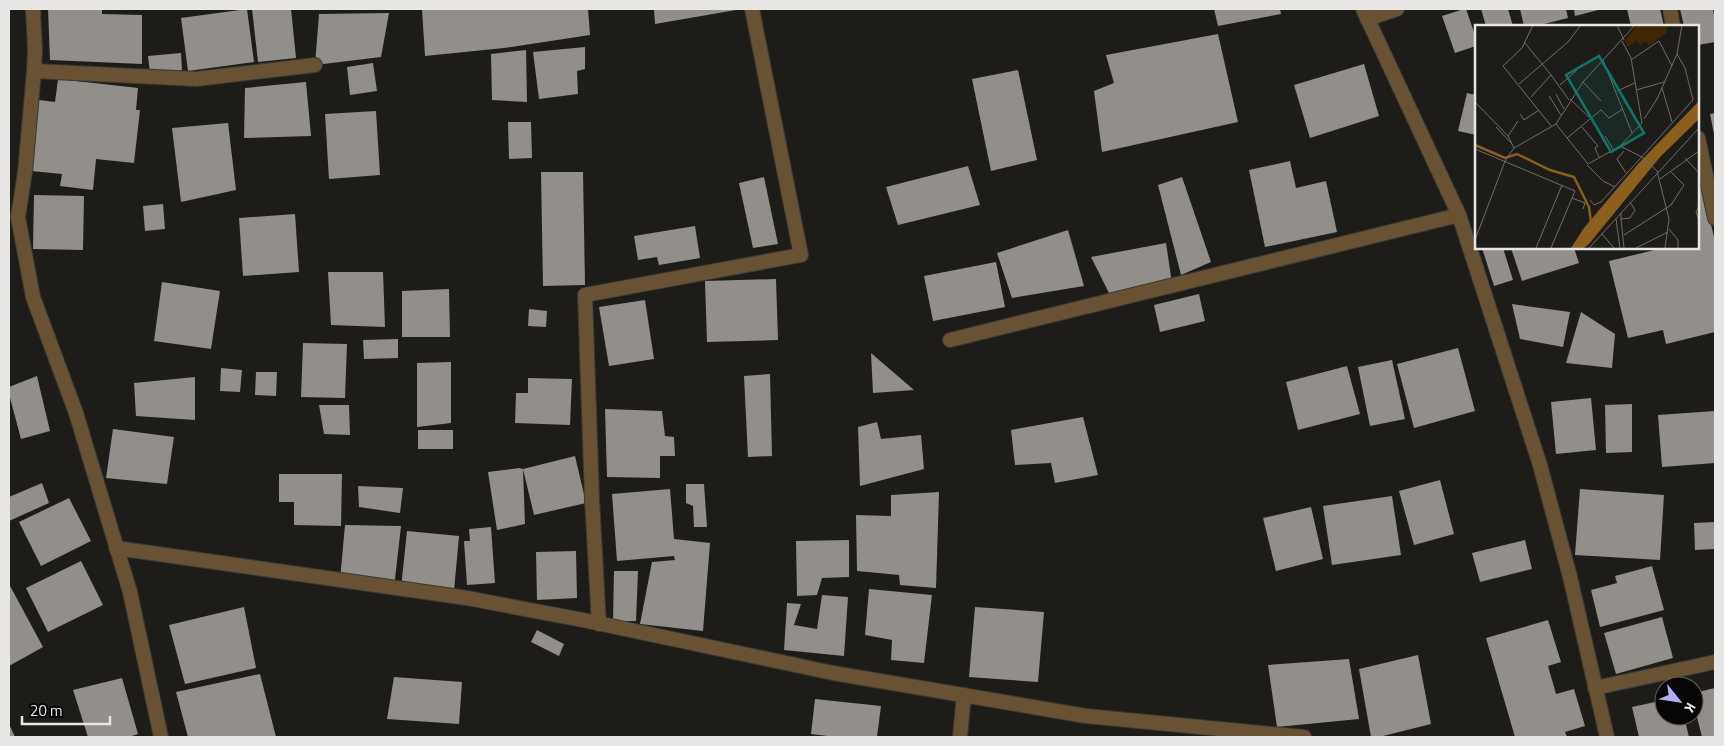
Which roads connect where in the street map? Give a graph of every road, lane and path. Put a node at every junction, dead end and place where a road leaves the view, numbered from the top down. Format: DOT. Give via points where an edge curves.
graph roads {
  1 [pos="33,9"];
  2 [pos="752,9"];
  3 [pos="1397,9"];
  4 [pos="1670,9"];
  5 [pos="1365,14"];
  6 [pos="1674,25"];
  7 [pos="314,64"];
  8 [pos="34,71"];
  9 [pos="1699,143"];
  10 [pos="1459,215"];
  11 [pos="13,217"];
  12 [pos="1715,218"];
  13 [pos="950,340"];
  14 [pos="116,548"];
  15 [pos="599,624"];
  16 [pos="1715,662"];
  17 [pos="1595,688"];
  18 [pos="964,695"];
  19 [pos="161,737"];
  20 [pos="960,737"];
  21 [pos="1304,737"];
  22 [pos="1607,737"];
  1 -- 8 [label="street"];
  2 -- 15 [label="street" via="801,255 585,295"];
  3 -- 5 [label="street"];
  4 -- 6 [label="street"];
  5 -- 10 [label="street"];
  7 -- 8 [label="street" via="196,79"];
  8 -- 11 [label="street" via="25,172"];
  9 -- 12 [label="street"];
  10 -- 13 [label="street"];
  10 -- 17 [label="street" via="1540,465 1570,576"];
  11 -- 14 [label="street" via="33,297 76,414"];
  14 -- 15 [label="street" via="467,598"];
  14 -- 19 [label="street" via="130,592"];
  15 -- 18 [label="street" via="833,673"];
  16 -- 17 [label="street"];
  17 -- 22 [label="street"];
  18 -- 20 [label="street"];
  18 -- 21 [label="street" via="1086,716"];
}
